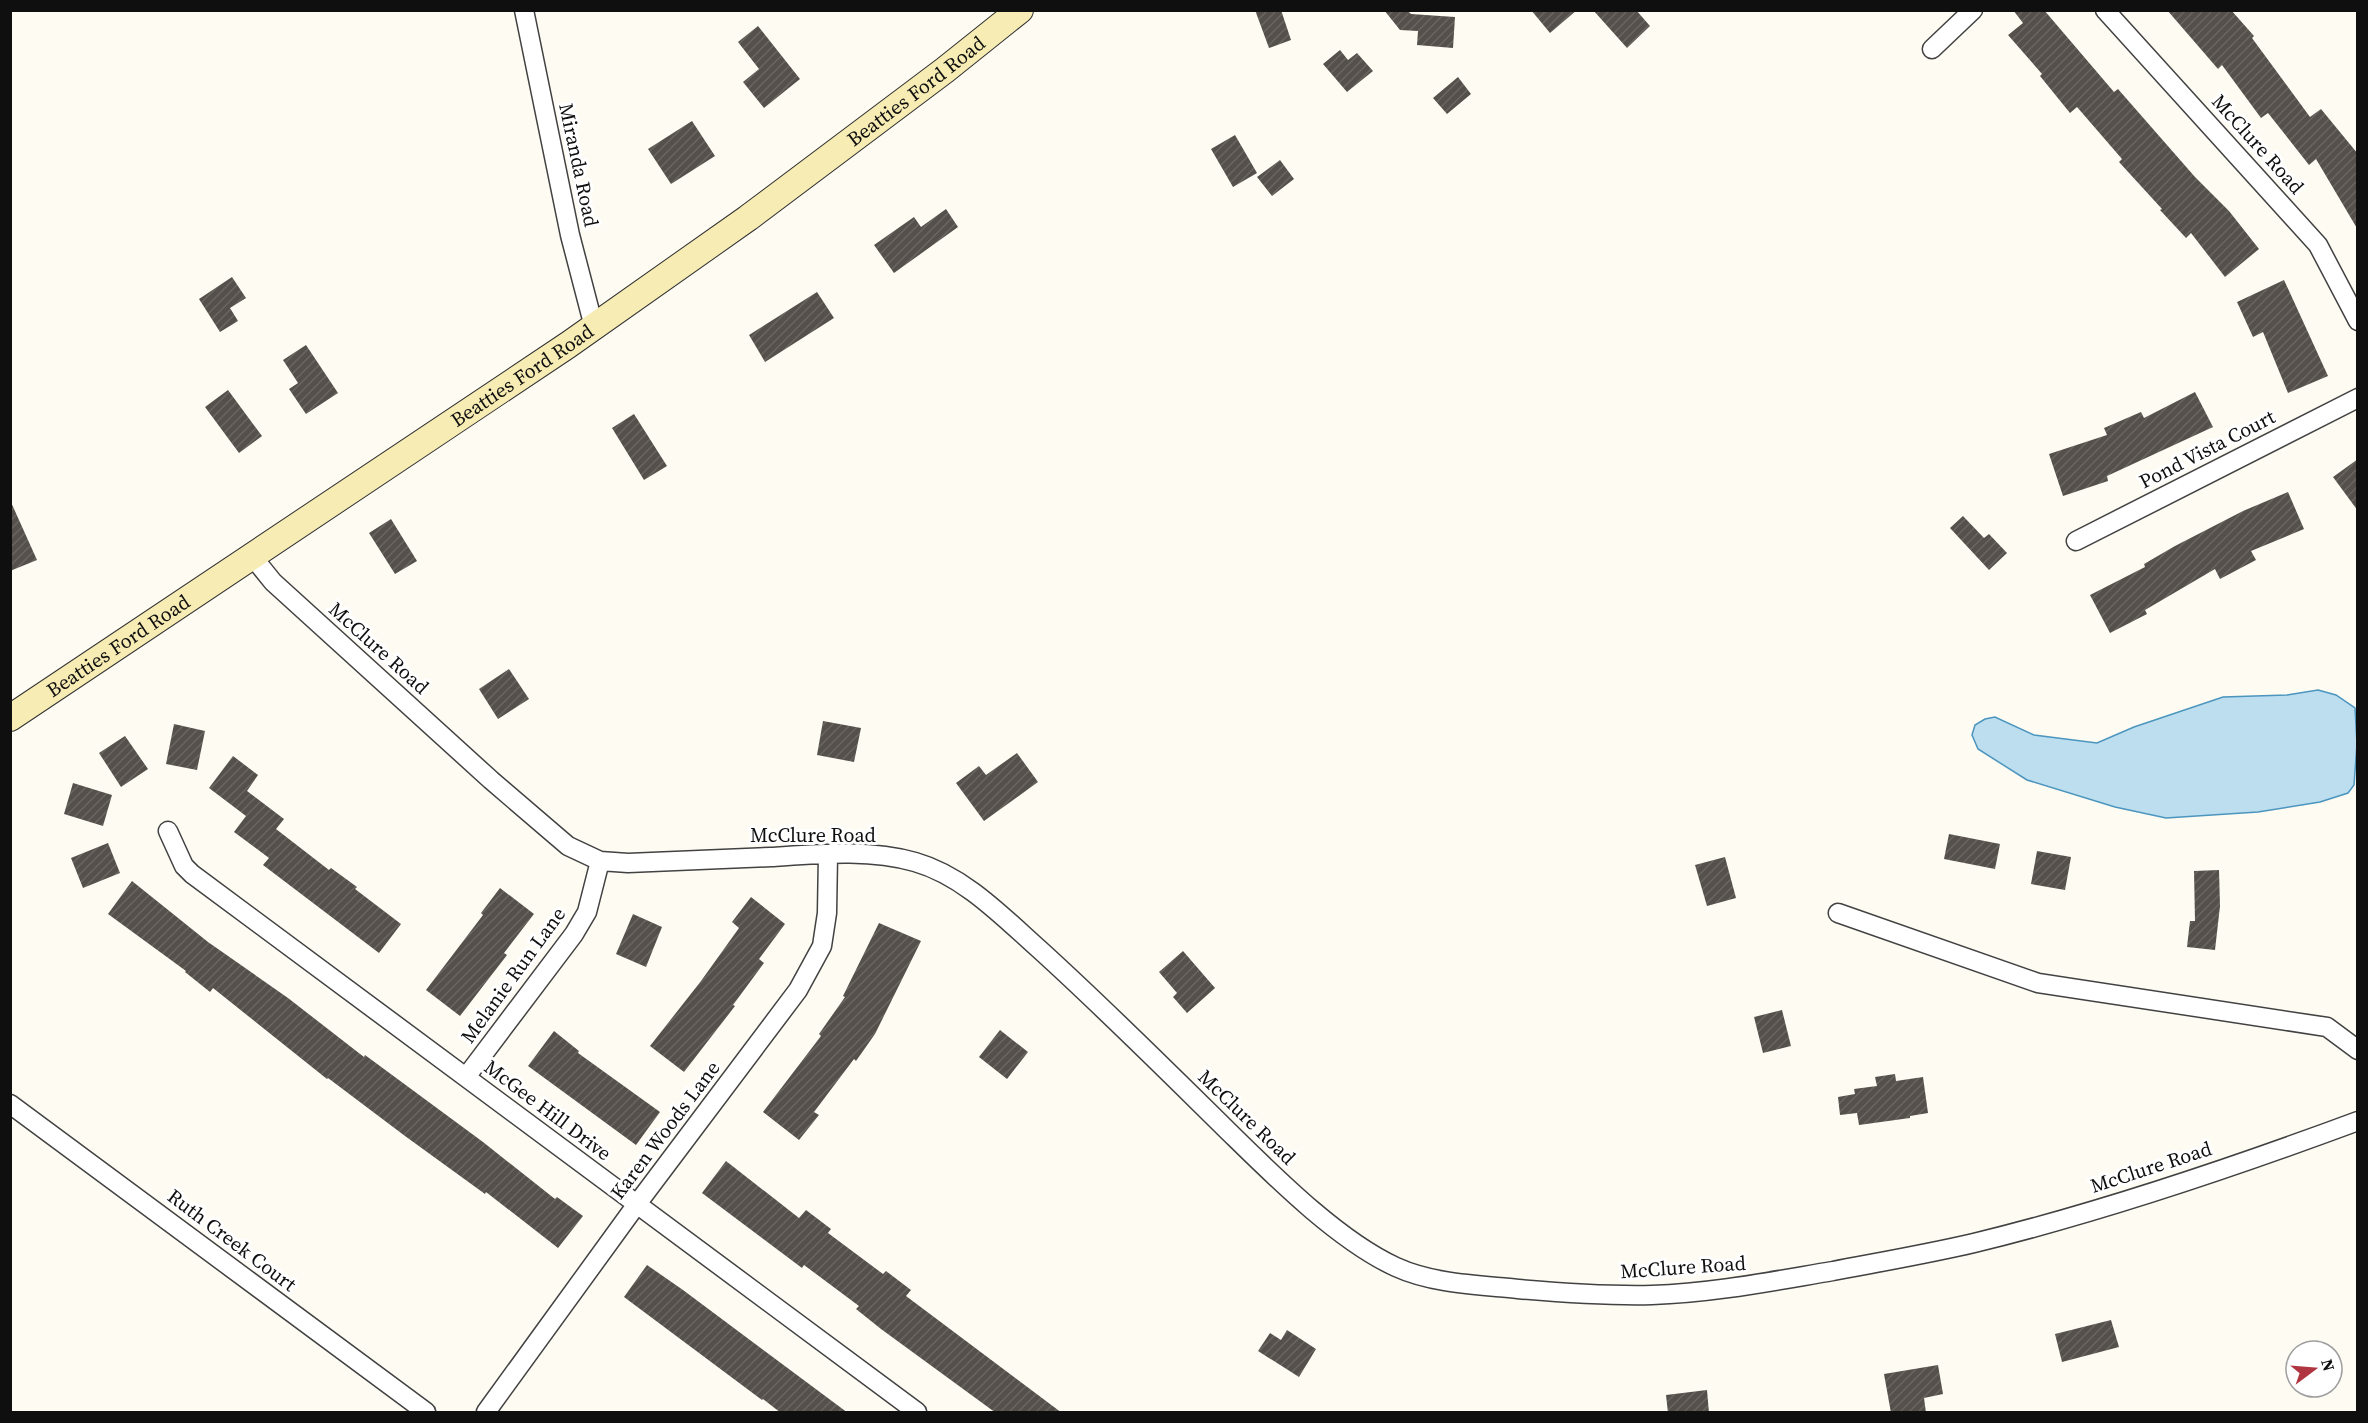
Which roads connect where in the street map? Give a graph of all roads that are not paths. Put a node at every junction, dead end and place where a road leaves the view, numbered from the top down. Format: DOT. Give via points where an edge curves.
graph roads {
  1 [pos="524,10"];
  2 [pos="1020,10"];
  3 [pos="1973,10"];
  4 [pos="2105,10"];
  5 [pos="1932,49"];
  6 [pos="2358,321"];
  7 [pos="594,327"];
  8 [pos="2358,398"];
  9 [pos="2076,541"];
  10 [pos="252,556"];
  11 [pos="10,718"];
  12 [pos="168,831"];
  13 [pos="828,855"];
  14 [pos="600,861"];
  15 [pos="1838,913"];
  16 [pos="2358,1050"];
  17 [pos="466,1077"];
  18 [pos="10,1104"];
  19 [pos="2358,1121"];
  20 [pos="637,1204"];
  21 [pos="426,1413"];
  22 [pos="486,1413"];
  23 [pos="917,1413"];
  1 -- 7 [label="street, Miranda Road" via="570,235"];
  2 -- 7 [label="main road, Beatties Ford Road" via="748,218"];
  3 -- 5 [label="street"];
  4 -- 6 [label="street, McClure Road" via="2318,245"];
  7 -- 10 [label="main road, Beatties Ford Road"];
  8 -- 9 [label="street, Pond Vista Court"];
  10 -- 11 [label="main road, Beatties Ford Road"];
  10 -- 14 [label="street, McClure Road" via="273,582 491,780 568,846"];
  12 -- 17 [label="street, McGee Hill Drive" via="184,866 192,874"];
  13 -- 14 [label="street, McClure Road"];
  13 -- 19 [label="street, McClure Road" via="871,855 913,861 957,880 1051,960 1307,1205 1380,1259 1425,1278 1573,1294 1650,1295 1767,1282 1977,1242 2144,1194"];
  13 -- 20 [label="street, Karen Woods Lane" via="827,913 822,946 813,966"];
  14 -- 17 [label="street, Melanie Run Lane" via="587,912 574,934"];
  15 -- 16 [label="street" via="2038,983 2327,1027"];
  17 -- 20 [label="street, McGee Hill Drive"];
  18 -- 21 [label="street, Ruth Creek Court"];
  20 -- 22 [label="street, Karen Woods Lane"];
  20 -- 23 [label="street, McGee Hill Drive"];
}
